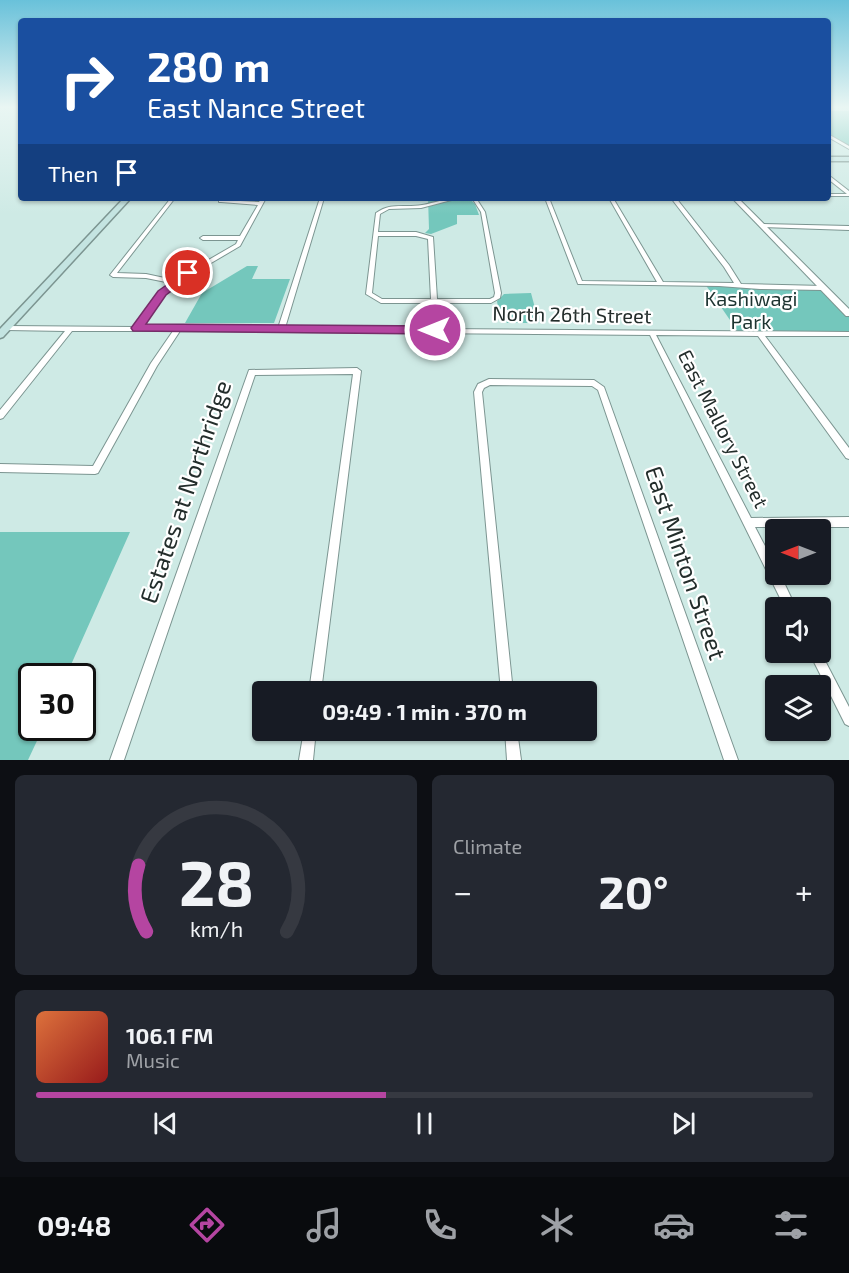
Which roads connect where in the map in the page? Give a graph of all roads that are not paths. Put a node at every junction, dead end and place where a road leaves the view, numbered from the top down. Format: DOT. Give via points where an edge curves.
graph roads {
  1 [pos="831,159"];
  2 [pos="849,159"];
  3 [pos="831,180"];
  4 [pos="849,194"];
  5 [pos="831,195"];
  6 [pos="125,201"];
  7 [pos="171,201"];
  8 [pos="221,201"];
  9 [pos="263,201"];
  10 [pos="321,201"];
  11 [pos="445,201"];
  12 [pos="476,201"];
  13 [pos="548,201"];
  14 [pos="613,201"];
  15 [pos="675,201"];
  16 [pos="738,201"];
  17 [pos="763,226"];
  18 [pos="849,228"];
  19 [pos="376,234"];
  20 [pos="203,238"];
  21 [pos="242,238"];
  22 [pos="175,282"];
  23 [pos="661,283"];
  24 [pos="739,286"];
  25 [pos="823,288"];
  26 [pos="434,301"];
  27 [pos="847,310"];
  28 [pos="7,328"];
  29 [pos="71,328"];
  30 [pos="137,328"];
  31 [pos="179,328"];
  32 [pos="281,329"];
  33 [pos="435,330"];
  34 [pos="652,333"];
  35 [pos="760,334"];
  36 [pos="849,334"];
  37 [pos="0,335"];
  38 [pos="0,416"];
  39 [pos="849,455"];
  40 [pos="0,468"];
  41 [pos="849,522"];
  42 [pos="748,523"];
  43 [pos="786,597"];
  44 [pos="820,663"];
  45 [pos="316,681"];
  46 [pos="506,681"];
  47 [pos="849,720"];
  48 [pos="309,741"];
  49 [pos="512,741"];
  50 [pos="117,760"];
  51 [pos="306,760"];
  52 [pos="514,760"];
  53 [pos="731,760"];
  1 -- 2 [label="main road"];
  3 -- 4 [label="street"];
  4 -- 5 [label="street"];
  6 -- 28 [label="main road"];
  7 -- 22 [label="street" via="113,275"];
  8 -- 9 [label="street"];
  9 -- 21 [label="street"];
  10 -- 32 [label="street"];
  11 -- 19 [label="street" via="382,210 378,213"];
  12 -- 26 [label="street" via="483,212 497,298"];
  13 -- 23 [label="street" via="580,283"];
  14 -- 23 [label="street"];
  15 -- 24 [label="street"];
  16 -- 17 [label="street"];
  17 -- 18 [label="street"];
  17 -- 25 [label="street"];
  19 -- 26 [label="street" via="431,238"];
  19 -- 26 [label="street" via="369,294 381,301"];
  20 -- 21 [label="street"];
  21 -- 22 [label="street" via="228,252"];
  22 -- 30 [label="street" via="152,305"];
  23 -- 24 [label="street"];
  24 -- 25 [label="street"];
  25 -- 27 [label="street"];
  26 -- 33 [label="street"];
  28 -- 29 [label="street, North 26th Street"];
  28 -- 37 [label="main road"];
  29 -- 30 [label="street, North 26th Street"];
  29 -- 38 [label="street"];
  30 -- 31 [label="street, North 26th Street"];
  31 -- 32 [label="street, North 26th Street"];
  31 -- 40 [label="street" via="95,470"];
  32 -- 33 [label="street, North 26th Street"];
  33 -- 34 [label="street, North 26th Street"];
  34 -- 35 [label="street, North 26th Street"];
  34 -- 42 [label="street, East Mallory Street"];
  35 -- 36 [label="street, North 26th Street"];
  35 -- 39 [label="street"];
  41 -- 42 [label="street"];
  42 -- 43 [label="street, East Mallory Street"];
  44 -- 47 [label="street"];
  45 -- 50 [label="street, Estates at Northridge" via="357,371 252,372"];
  46 -- 53 [label="street, East Minton Street" via="478,392 489,382 594,383 601,389"];
  48 -- 51 [label="street"];
  49 -- 52 [label="street"];
}
